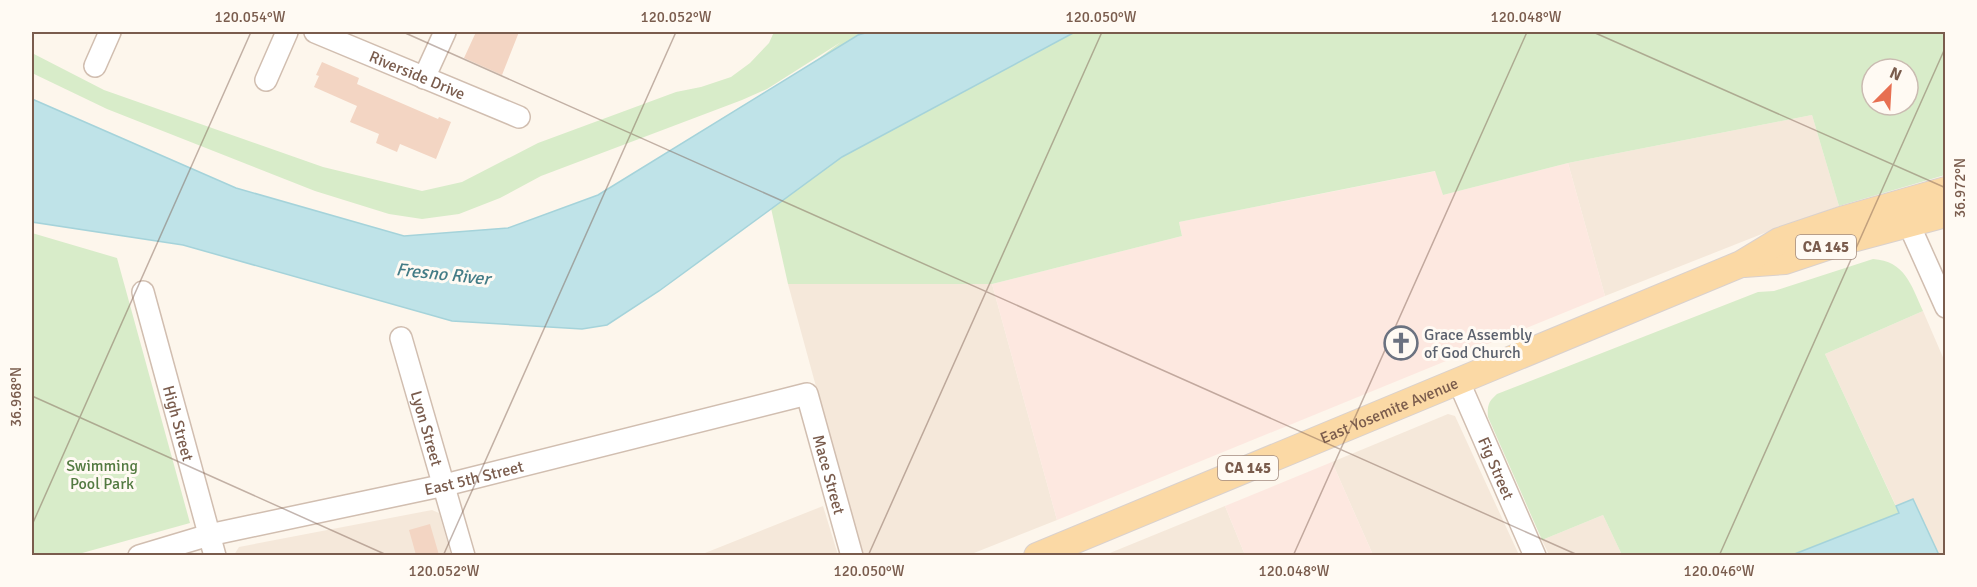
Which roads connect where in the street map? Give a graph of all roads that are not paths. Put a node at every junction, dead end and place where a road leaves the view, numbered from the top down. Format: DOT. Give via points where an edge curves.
graph roads {
  1 [pos="110,32"];
  2 [pos="287,32"];
  3 [pos="315,32"];
  4 [pos="444,32"];
  5 [pos="95,66"];
  6 [pos="424,78"];
  7 [pos="266,80"];
  8 [pos="519,117"];
  9 [pos="1946,190"];
  10 [pos="1905,214"];
  11 [pos="1946,214"];
  12 [pos="143,292"];
  13 [pos="1946,307"];
  14 [pos="401,338"];
  15 [pos="1458,380"];
  16 [pos="807,394"];
  17 [pos="445,485"];
  18 [pos="212,545"];
  19 [pos="139,555"];
  20 [pos="464,555"];
  21 [pos="852,555"];
  22 [pos="1037,555"];
  23 [pos="1535,555"];
  1 -- 5 [label="street"];
  2 -- 7 [label="street"];
  3 -- 6 [label="street, Riverside Drive"];
  4 -- 6 [label="street"];
  6 -- 8 [label="street, Riverside Drive"];
  9 -- 10 [label="main road, East Yosemite Avenue / CA 145"];
  10 -- 11 [label="main road, East Yosemite Avenue / CA 145"];
  10 -- 13 [label="street"];
  10 -- 15 [label="main road, East Yosemite Avenue / CA 145" via="1845,241 1785,261 1741,264"];
  12 -- 18 [label="street, High Street"];
  14 -- 17 [label="street, Lyon Street"];
  15 -- 22 [label="main road, East Yosemite Avenue / CA 145"];
  15 -- 23 [label="street, Fig Street"];
  16 -- 17 [label="street, East 5th Street"];
  16 -- 21 [label="street, Mace Street"];
  17 -- 18 [label="street, East 5th Street"];
  17 -- 20 [label="street, Lyon Street"];
  18 -- 19 [label="street, East 5th Street"];
}
